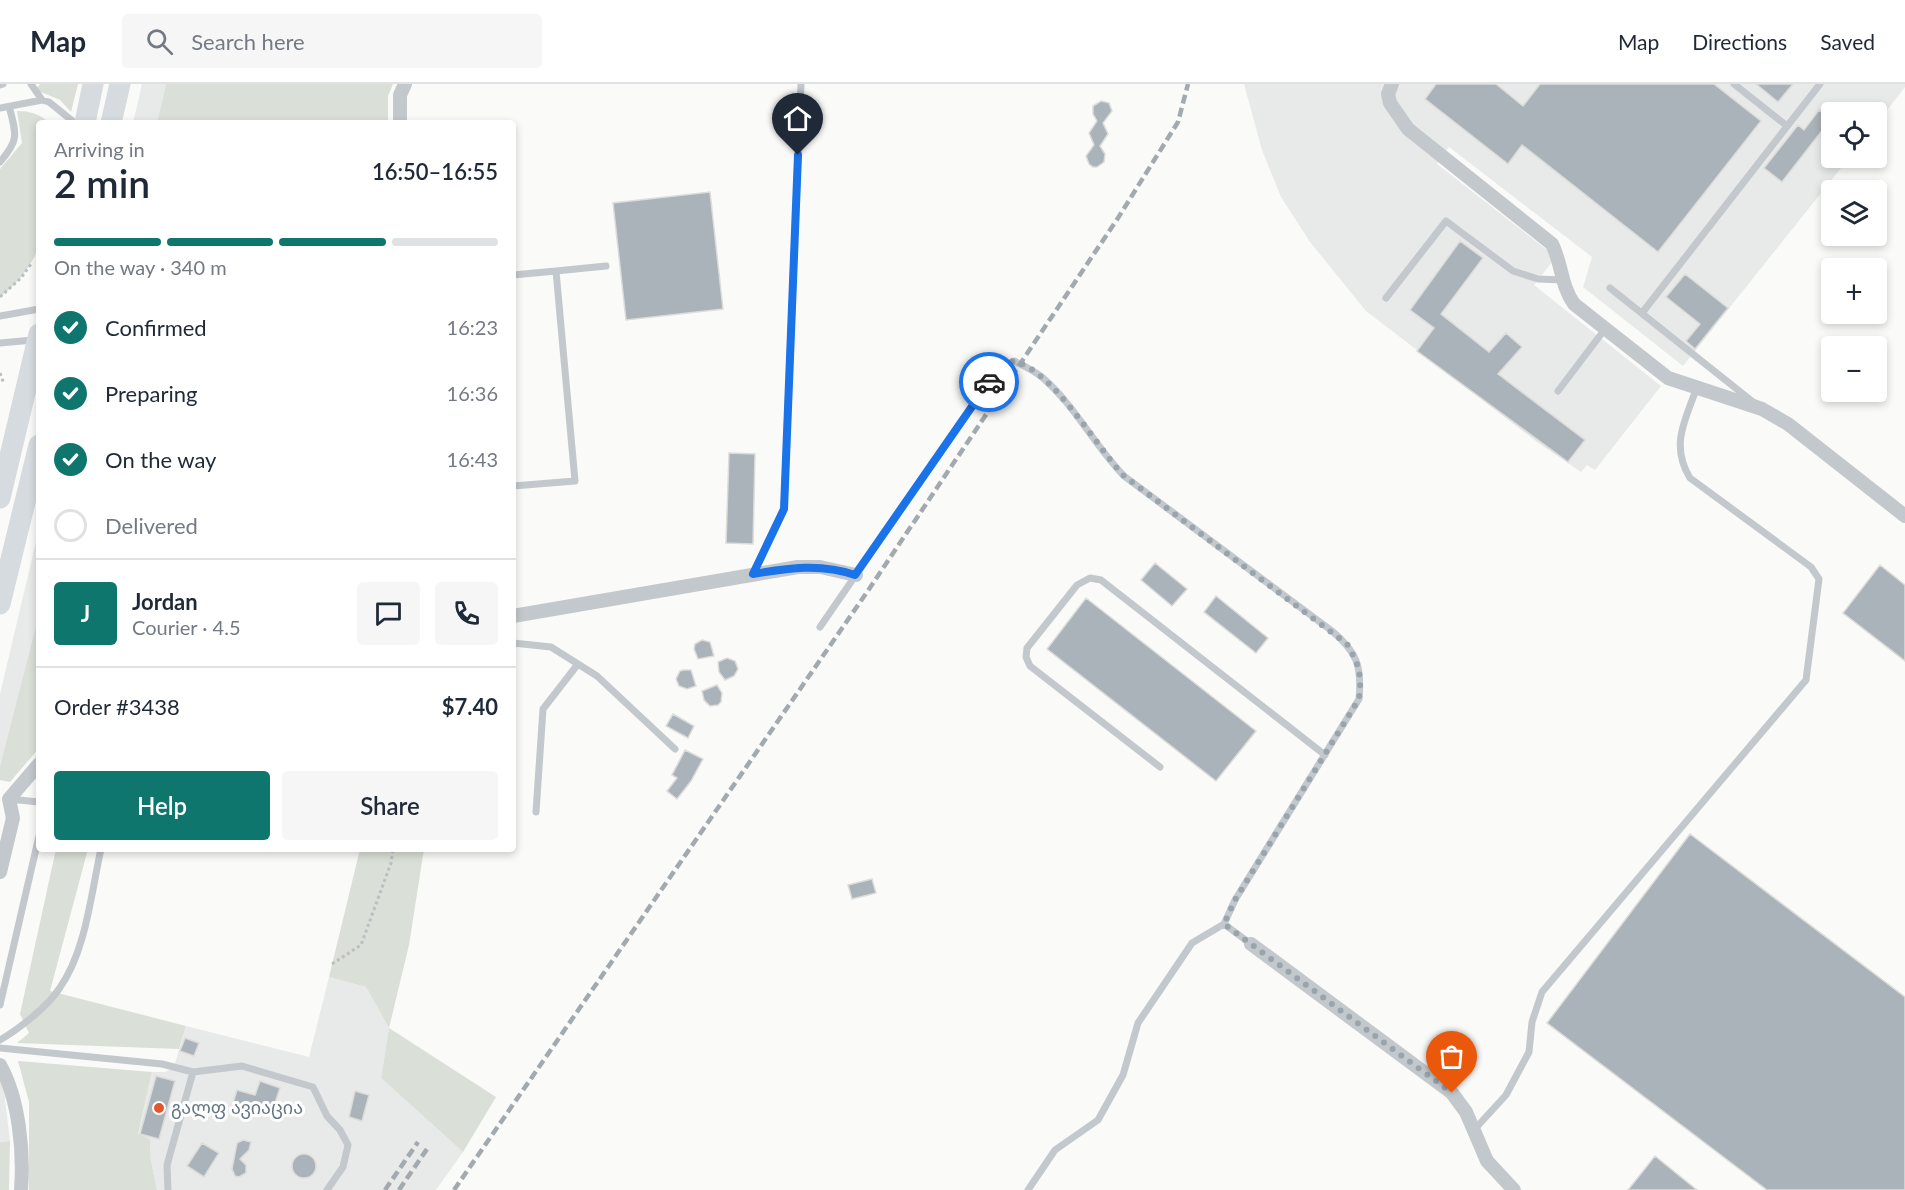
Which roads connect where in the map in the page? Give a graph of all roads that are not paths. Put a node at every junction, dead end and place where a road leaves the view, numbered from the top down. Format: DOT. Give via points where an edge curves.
graph roads {
  1 [pos="31,84"];
  2 [pos="93,84"];
  3 [pos="120,84"];
  4 [pos="405,84"];
  5 [pos="801,84"];
  6 [pos="1392,84"];
  7 [pos="1734,84"];
  8 [pos="1820,84"];
  9 [pos="42,100"];
  10 [pos="0,108"];
  11 [pos="9,110"];
  12 [pos="71,120"];
  13 [pos="86,120"];
  14 [pos="112,120"];
  15 [pos="400,120"];
  16 [pos="1787,126"];
  17 [pos="0,162"];
  18 [pos="606,266"];
  19 [pos="556,271"];
  20 [pos="516,275"];
  21 [pos="1563,280"];
  22 [pos="1610,288"];
  23 [pos="1386,298"];
  24 [pos="36,310"];
  25 [pos="1642,313"];
  26 [pos="0,316"];
  27 [pos="1605,329"];
  28 [pos="36,337"];
  29 [pos="0,343"];
  30 [pos="36,349"];
  31 [pos="1697,387"];
  32 [pos="1558,391"];
  33 [pos="1762,409"];
  34 [pos="36,457"];
  35 [pos="516,486"];
  36 [pos="0,498"];
  37 [pos="1905,516"];
  38 [pos="753,574"];
  39 [pos="855,575"];
  40 [pos="0,604"];
  41 [pos="516,615"];
  42 [pos="820,627"];
  43 [pos="516,643"];
  44 [pos="578,664"];
  45 [pos="675,749"];
  46 [pos="1325,755"];
  47 [pos="36,767"];
  48 [pos="1160,767"];
  49 [pos="5,797"];
  50 [pos="36,802"];
  51 [pos="536,812"];
  52 [pos="36,849"];
  53 [pos="100,852"];
  54 [pos="0,872"];
  55 [pos="1224,924"];
  56 [pos="1251,944"];
  57 [pos="0,1005"];
  58 [pos="0,1040"];
  59 [pos="0,1048"];
  60 [pos="0,1065"];
  61 [pos="193,1072"];
  62 [pos="1473,1131"];
  63 [pos="21,1190"];
  64 [pos="168,1190"];
  65 [pos="327,1190"];
  66 [pos="1028,1190"];
  67 [pos="1514,1190"];
  1 -- 9 [label="lane"];
  2 -- 13 [label="main road"];
  3 -- 14 [label="main road"];
  4 -- 15 [label="street" via="400,95"];
  5 -- 38 [label="lane" via="784,509"];
  6 -- 21 [label="street" via="1390,103 1407,129 1552,244"];
  7 -- 16 [label="lane"];
  8 -- 16 [label="lane"];
  9 -- 10 [label="lane"];
  9 -- 12 [label="lane"];
  11 -- 17 [label="lane" via="15,141"];
  16 -- 25 [label="lane"];
  18 -- 19 [label="lane"];
  19 -- 20 [label="lane"];
  19 -- 35 [label="lane" via="575,481"];
  21 -- 23 [label="lane" via="1538,279 1513,271 1446,221"];
  21 -- 27 [label="street" via="1574,304"];
  22 -- 25 [label="lane"];
  24 -- 26 [label="lane"];
  25 -- 33 [label="lane"];
  27 -- 31 [label="street" via="1668,378"];
  27 -- 32 [label="lane"];
  28 -- 29 [label="lane"];
  30 -- 36 [label="main road"];
  31 -- 33 [label="street"];
  31 -- 62 [label="lane" via="1679,440 1682,465 1690,478 1811,567 1819,579 1806,680 1542,992 1532,1022 1529,1052 1506,1095"];
  33 -- 37 [label="street" via="1788,424"];
  34 -- 40 [label="main road"];
  38 -- 39 [label="street" via="820,567"];
  38 -- 41 [label="street"];
  39 -- 42 [label="lane"];
  39 -- 46 [label="lane" via="997,370 1014,361 1043,377 1124,476 1347,644 1362,676 1359,699"];
  43 -- 44 [label="lane" via="551,647"];
  44 -- 45 [label="lane" via="597,676"];
  44 -- 51 [label="lane" via="543,709"];
  46 -- 48 [label="lane" via="1101,580 1090,578 1077,585 1027,648 1026,657 1030,666"];
  46 -- 55 [label="lane"];
  47 -- 49 [label="street"];
  49 -- 50 [label="lane"];
  49 -- 54 [label="street" via="13,818"];
  52 -- 57 [label="lane"];
  53 -- 58 [label="lane" via="76,957 59,991"];
  55 -- 56 [label="lane"];
  55 -- 66 [label="lane" via="1192,943 1138,1023 1123,1075 1098,1119 1055,1150"];
  56 -- 62 [label="street" via="1452,1093 1466,1112"];
  59 -- 61 [label="lane" via="162,1064"];
  60 -- 63 [label="street" via="10,1083 23,1161"];
  61 -- 64 [label="lane" via="167,1165"];
  61 -- 65 [label="lane" via="242,1066 313,1087 327,1116 348,1144 344,1167"];
  62 -- 67 [label="street" via="1487,1161"];
}
